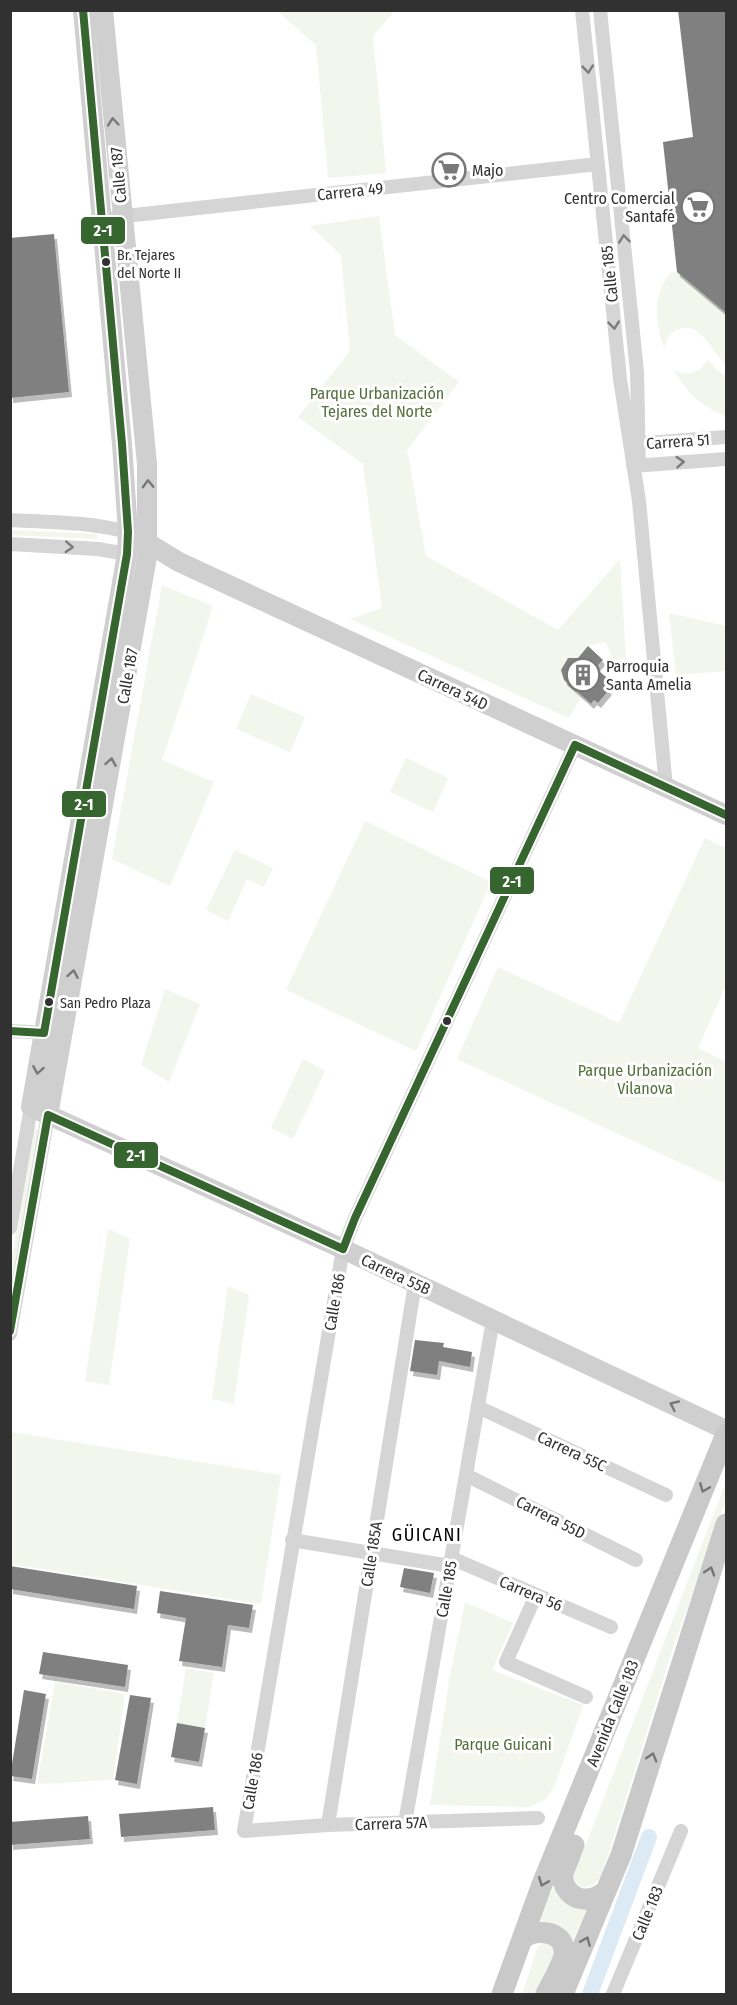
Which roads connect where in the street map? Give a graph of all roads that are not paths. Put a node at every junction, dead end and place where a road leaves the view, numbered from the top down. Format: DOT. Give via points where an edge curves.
graph roads {
  1 [pos="83,10"];
  2 [pos="103,10"];
  3 [pos="582,10"];
  4 [pos="600,10"];
  5 [pos="598,164"];
  6 [pos="122,216"];
  7 [pos="102,218"];
  8 [pos="726,437"];
  9 [pos="635,444"];
  10 [pos="726,459"];
  11 [pos="636,466"];
  12 [pos="10,520"];
  13 [pos="128,532"];
  14 [pos="10,544"];
  15 [pos="140,551"];
  16 [pos="574,745"];
  17 [pos="666,787"];
  18 [pos="726,815"];
  19 [pos="10,1031"];
  20 [pos="53,1033"];
  21 [pos="40,1111"];
  22 [pos="10,1228"];
  23 [pos="343,1249"];
  24 [pos="415,1283"];
  25 [pos="493,1320"];
  26 [pos="10,1334"];
  27 [pos="478,1407"];
  28 [pos="726,1432"];
  29 [pos="466,1475"];
  30 [pos="666,1495"];
  31 [pos="726,1524"];
  32 [pos="292,1540"];
  33 [pos="371,1553"];
  34 [pos="636,1560"];
  35 [pos="451,1562"];
  36 [pos="536,1595"];
  37 [pos="611,1627"];
  38 [pos="586,1697"];
  39 [pos="614,1709"];
  40 [pos="538,1818"];
  41 [pos="405,1822"];
  42 [pos="328,1825"];
  43 [pos="244,1831"];
  44 [pos="681,1831"];
  45 [pos="606,1891"];
  46 [pos="522,1939"];
  47 [pos="502,1995"];
  48 [pos="546,1995"];
  49 [pos="563,1995"];
  50 [pos="613,1995"];
  1 -- 7 [label="street, Calle 187"];
  6 -- 2 [label="street, Calle 187, one-way"];
  3 -- 5 [label="street, Calle 185, one-way"];
  9 -- 4 [label="street, Calle 185, one-way" via="637,372"];
  5 -- 6 [label="street, Carrera 49"];
  5 -- 9 [label="street, Calle 185, one-way" via="620,380"];
  6 -- 7 [label="street, Carrera 49"];
  15 -- 6 [label="street, Calle 187, one-way" via="147,464"];
  7 -- 13 [label="street, Calle 187"];
  8 -- 9 [label="street, Carrera 51"];
  9 -- 11 [label="street, Calle 185"];
  11 -- 10 [label="street, Carrera 51, one-way"];
  11 -- 17 [label="street, Calle 185"];
  12 -- 13 [label="street" via="83,523"];
  13 -- 15 [label="street, Calle 187"];
  14 -- 15 [label="street, Carrera 54D, one-way"];
  15 -- 16 [label="street, Carrera 54D" via="179,562"];
  15 -- 20 [label="street, Calle 187"];
  16 -- 17 [label="street, Carrera 54D"];
  16 -- 23 [label="street, Calle 186"];
  17 -- 18 [label="street, Carrera 54D"];
  19 -- 20 [label="street"];
  20 -- 21 [label="street, Calle 187"];
  21 -- 22 [label="street, Calle 187"];
  21 -- 23 [label="street, Carrera 55B"];
  21 -- 26 [label="street, Calle 187"];
  23 -- 24 [label="street, Carrera 55B"];
  23 -- 32 [label="street, Calle 186"];
  24 -- 25 [label="street, Carrera 55B"];
  24 -- 33 [label="street, Calle 185A"];
  25 -- 27 [label="street, Calle 185"];
  28 -- 25 [label="street, Carrera 55B, one-way"];
  27 -- 29 [label="street, Calle 185"];
  27 -- 30 [label="street, Carrera 55C"];
  28 -- 39 [label="main road, Avenida Calle 183, one-way"];
  29 -- 34 [label="street, Carrera 55D"];
  29 -- 35 [label="street, Calle 185"];
  45 -- 31 [label="main road, one-way" via="637,1806"];
  32 -- 33 [label="street, Carrera 56"];
  32 -- 43 [label="street, Calle 186"];
  33 -- 35 [label="street, Carrera 56"];
  33 -- 42 [label="street, Calle 185A"];
  35 -- 36 [label="street, Carrera 56"];
  35 -- 41 [label="street, Calle 185"];
  36 -- 37 [label="street, Carrera 56"];
  36 -- 38 [label="street" via="506,1662"];
  39 -- 45 [label="main road" via="596,1790 562,1876 565,1887 577,1898 597,1898"];
  39 -- 46 [label="main road, Avenida Calle 183, one-way"];
  40 -- 41 [label="street, Carrera 57A"];
  41 -- 42 [label="street, Carrera 57A"];
  42 -- 43 [label="street, Carrera 57A"];
  44 -- 50 [label="street, Calle 183"];
  49 -- 45 [label="main road, one-way"];
  46 -- 47 [label="main road, Avenida Calle 183"];
  46 -- 48 [label="main road" via="533,1932 546,1932 562,1946 564,1954"];
}
